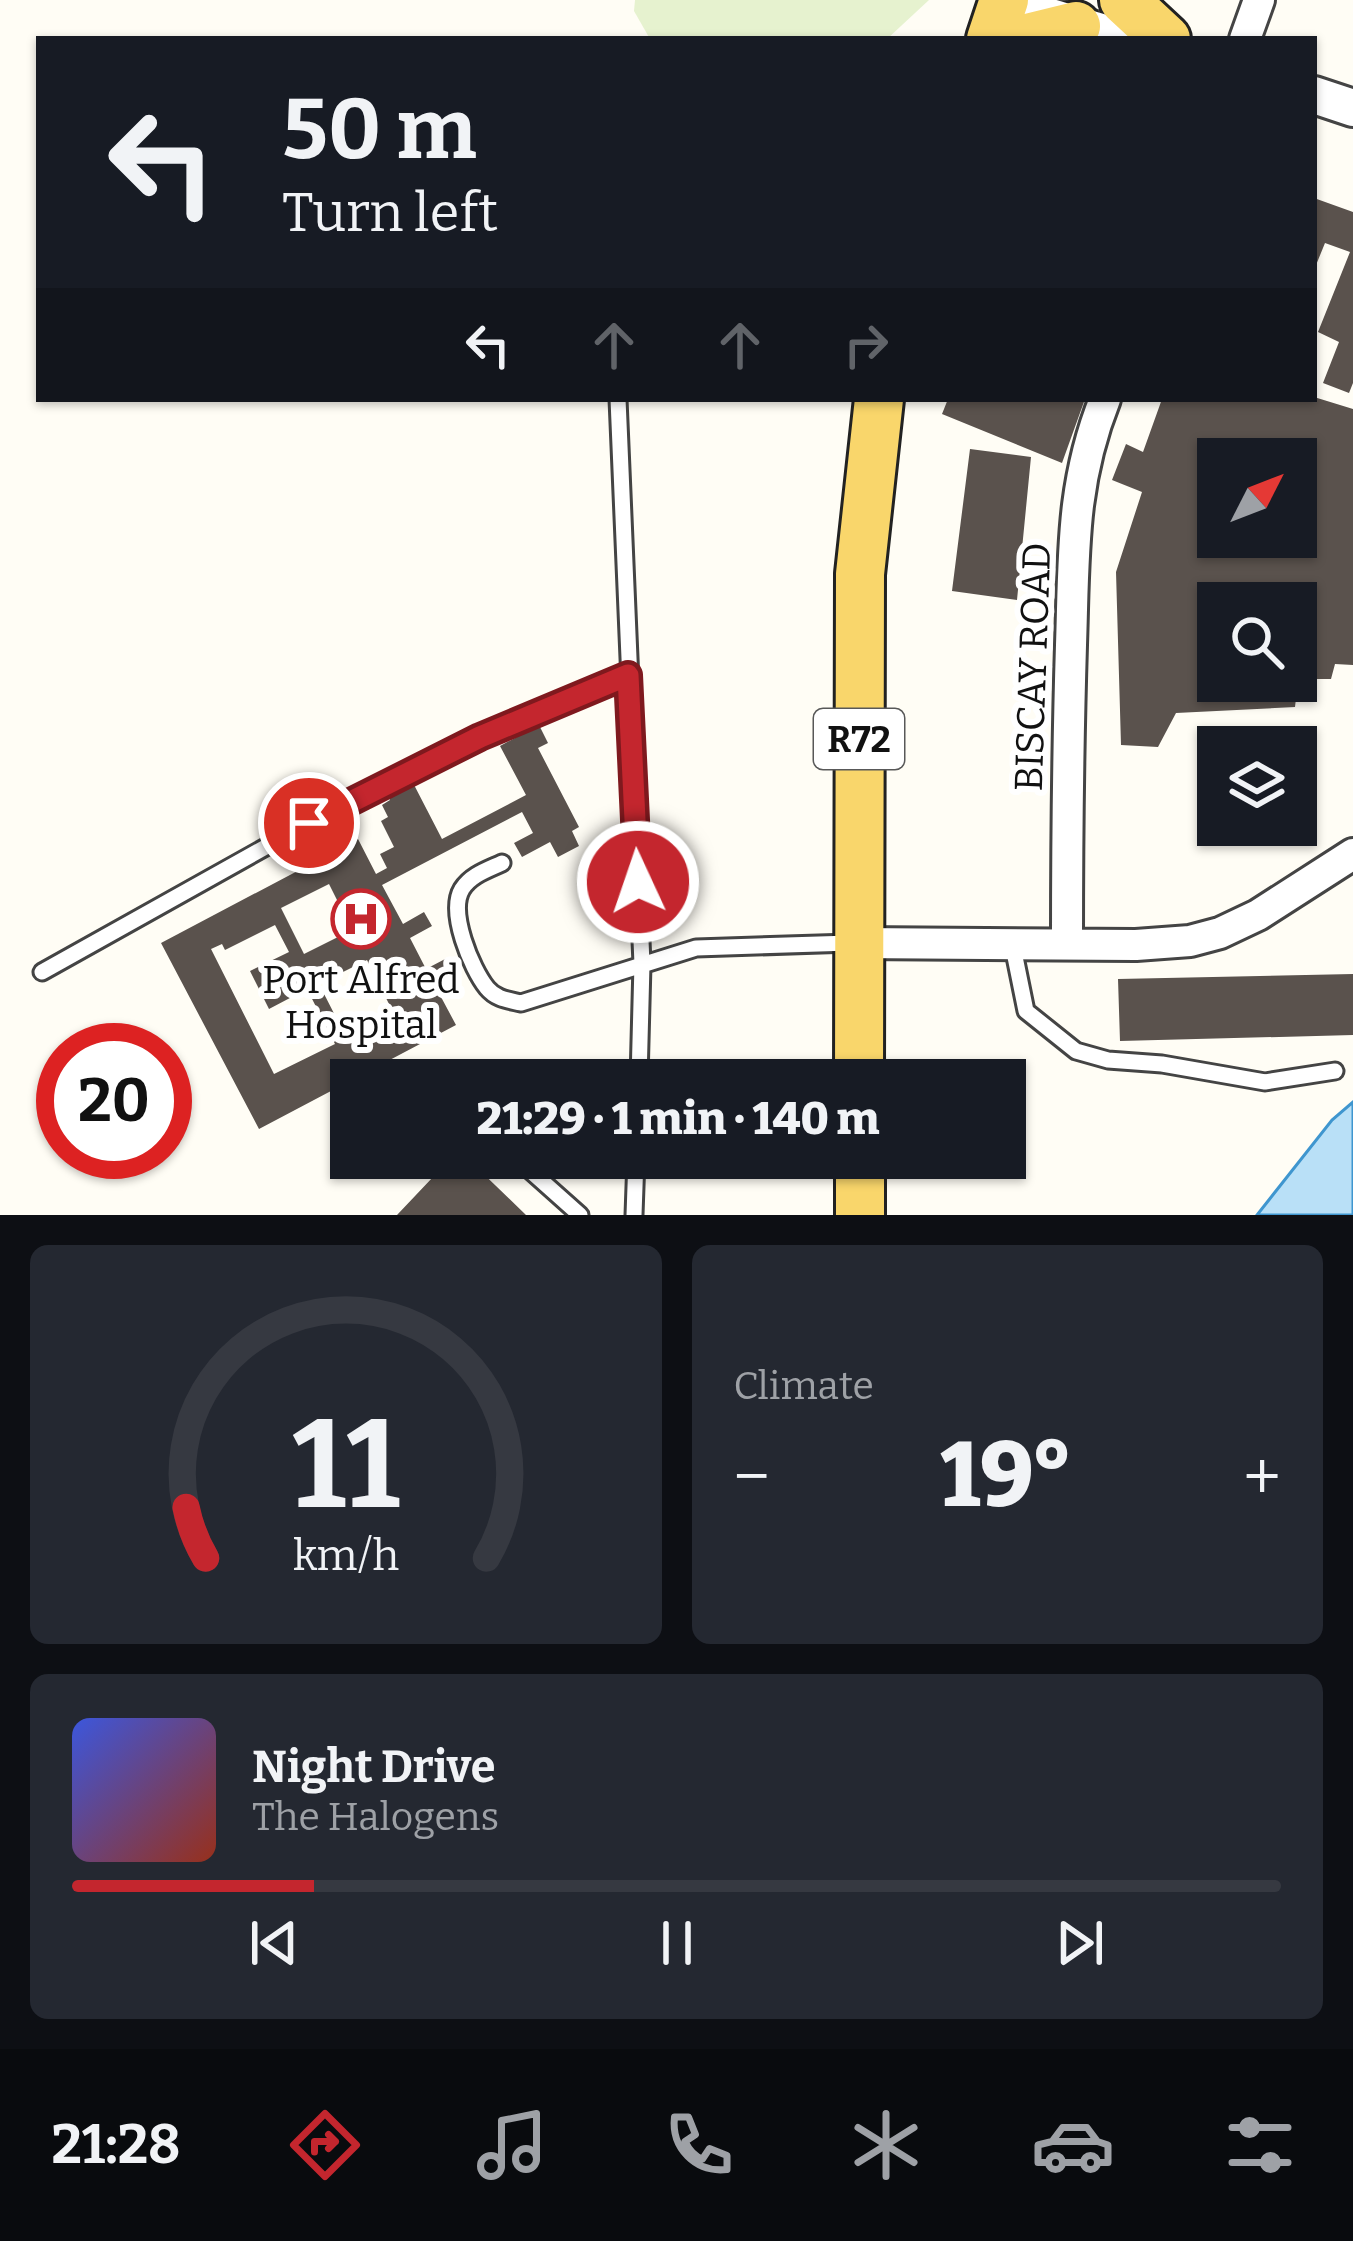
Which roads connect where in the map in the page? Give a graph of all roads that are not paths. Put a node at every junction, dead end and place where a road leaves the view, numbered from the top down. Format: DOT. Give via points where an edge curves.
graph roads {
  1 [pos="1124,0"];
  2 [pos="1259,0"];
  3 [pos="1005,20"];
  4 [pos="1076,26"];
  5 [pos="1114,36"];
  6 [pos="1163,36"];
  7 [pos="1246,36"];
  8 [pos="1317,96"];
  9 [pos="1353,107"];
  10 [pos="618,402"];
  11 [pos="879,402"];
  12 [pos="1104,402"];
  13 [pos="628,675"];
  14 [pos="1353,854"];
  15 [pos="502,863"];
  16 [pos="1012,942"];
  17 [pos="1067,942"];
  18 [pos="858,943"];
  19 [pos="642,964"];
  20 [pos="42,972"];
  21 [pos="639,1059"];
  22 [pos="859,1059"];
  23 [pos="1335,1071"];
  24 [pos="540,1179"];
  25 [pos="635,1179"];
  26 [pos="860,1179"];
  27 [pos="580,1215"];
  28 [pos="634,1215"];
  29 [pos="860,1215"];
  1 -- 6 [label="main road"];
  2 -- 7 [label="street"];
  3 -- 4 [label="main road"];
  4 -- 5 [label="street"];
  8 -- 9 [label="street"];
  10 -- 13 [label="lane"];
  11 -- 18 [label="main road, R72" via="860,574"];
  12 -- 17 [label="street, BISCAY ROAD" via="1076,498"];
  13 -- 19 [label="lane"];
  13 -- 20 [label="lane" via="348,801"];
  14 -- 17 [label="street" via="1206,938"];
  15 -- 19 [label="lane" via="463,887 456,905 486,987 501,999 521,1003"];
  16 -- 17 [label="street"];
  16 -- 18 [label="street"];
  16 -- 23 [label="lane" via="1026,1011 1076,1051 1265,1082"];
  18 -- 19 [label="lane" via="696,948"];
  18 -- 22 [label="main road, R72"];
  19 -- 21 [label="lane"];
  24 -- 27 [label="lane"];
  25 -- 28 [label="lane"];
  26 -- 29 [label="main road"];
}
